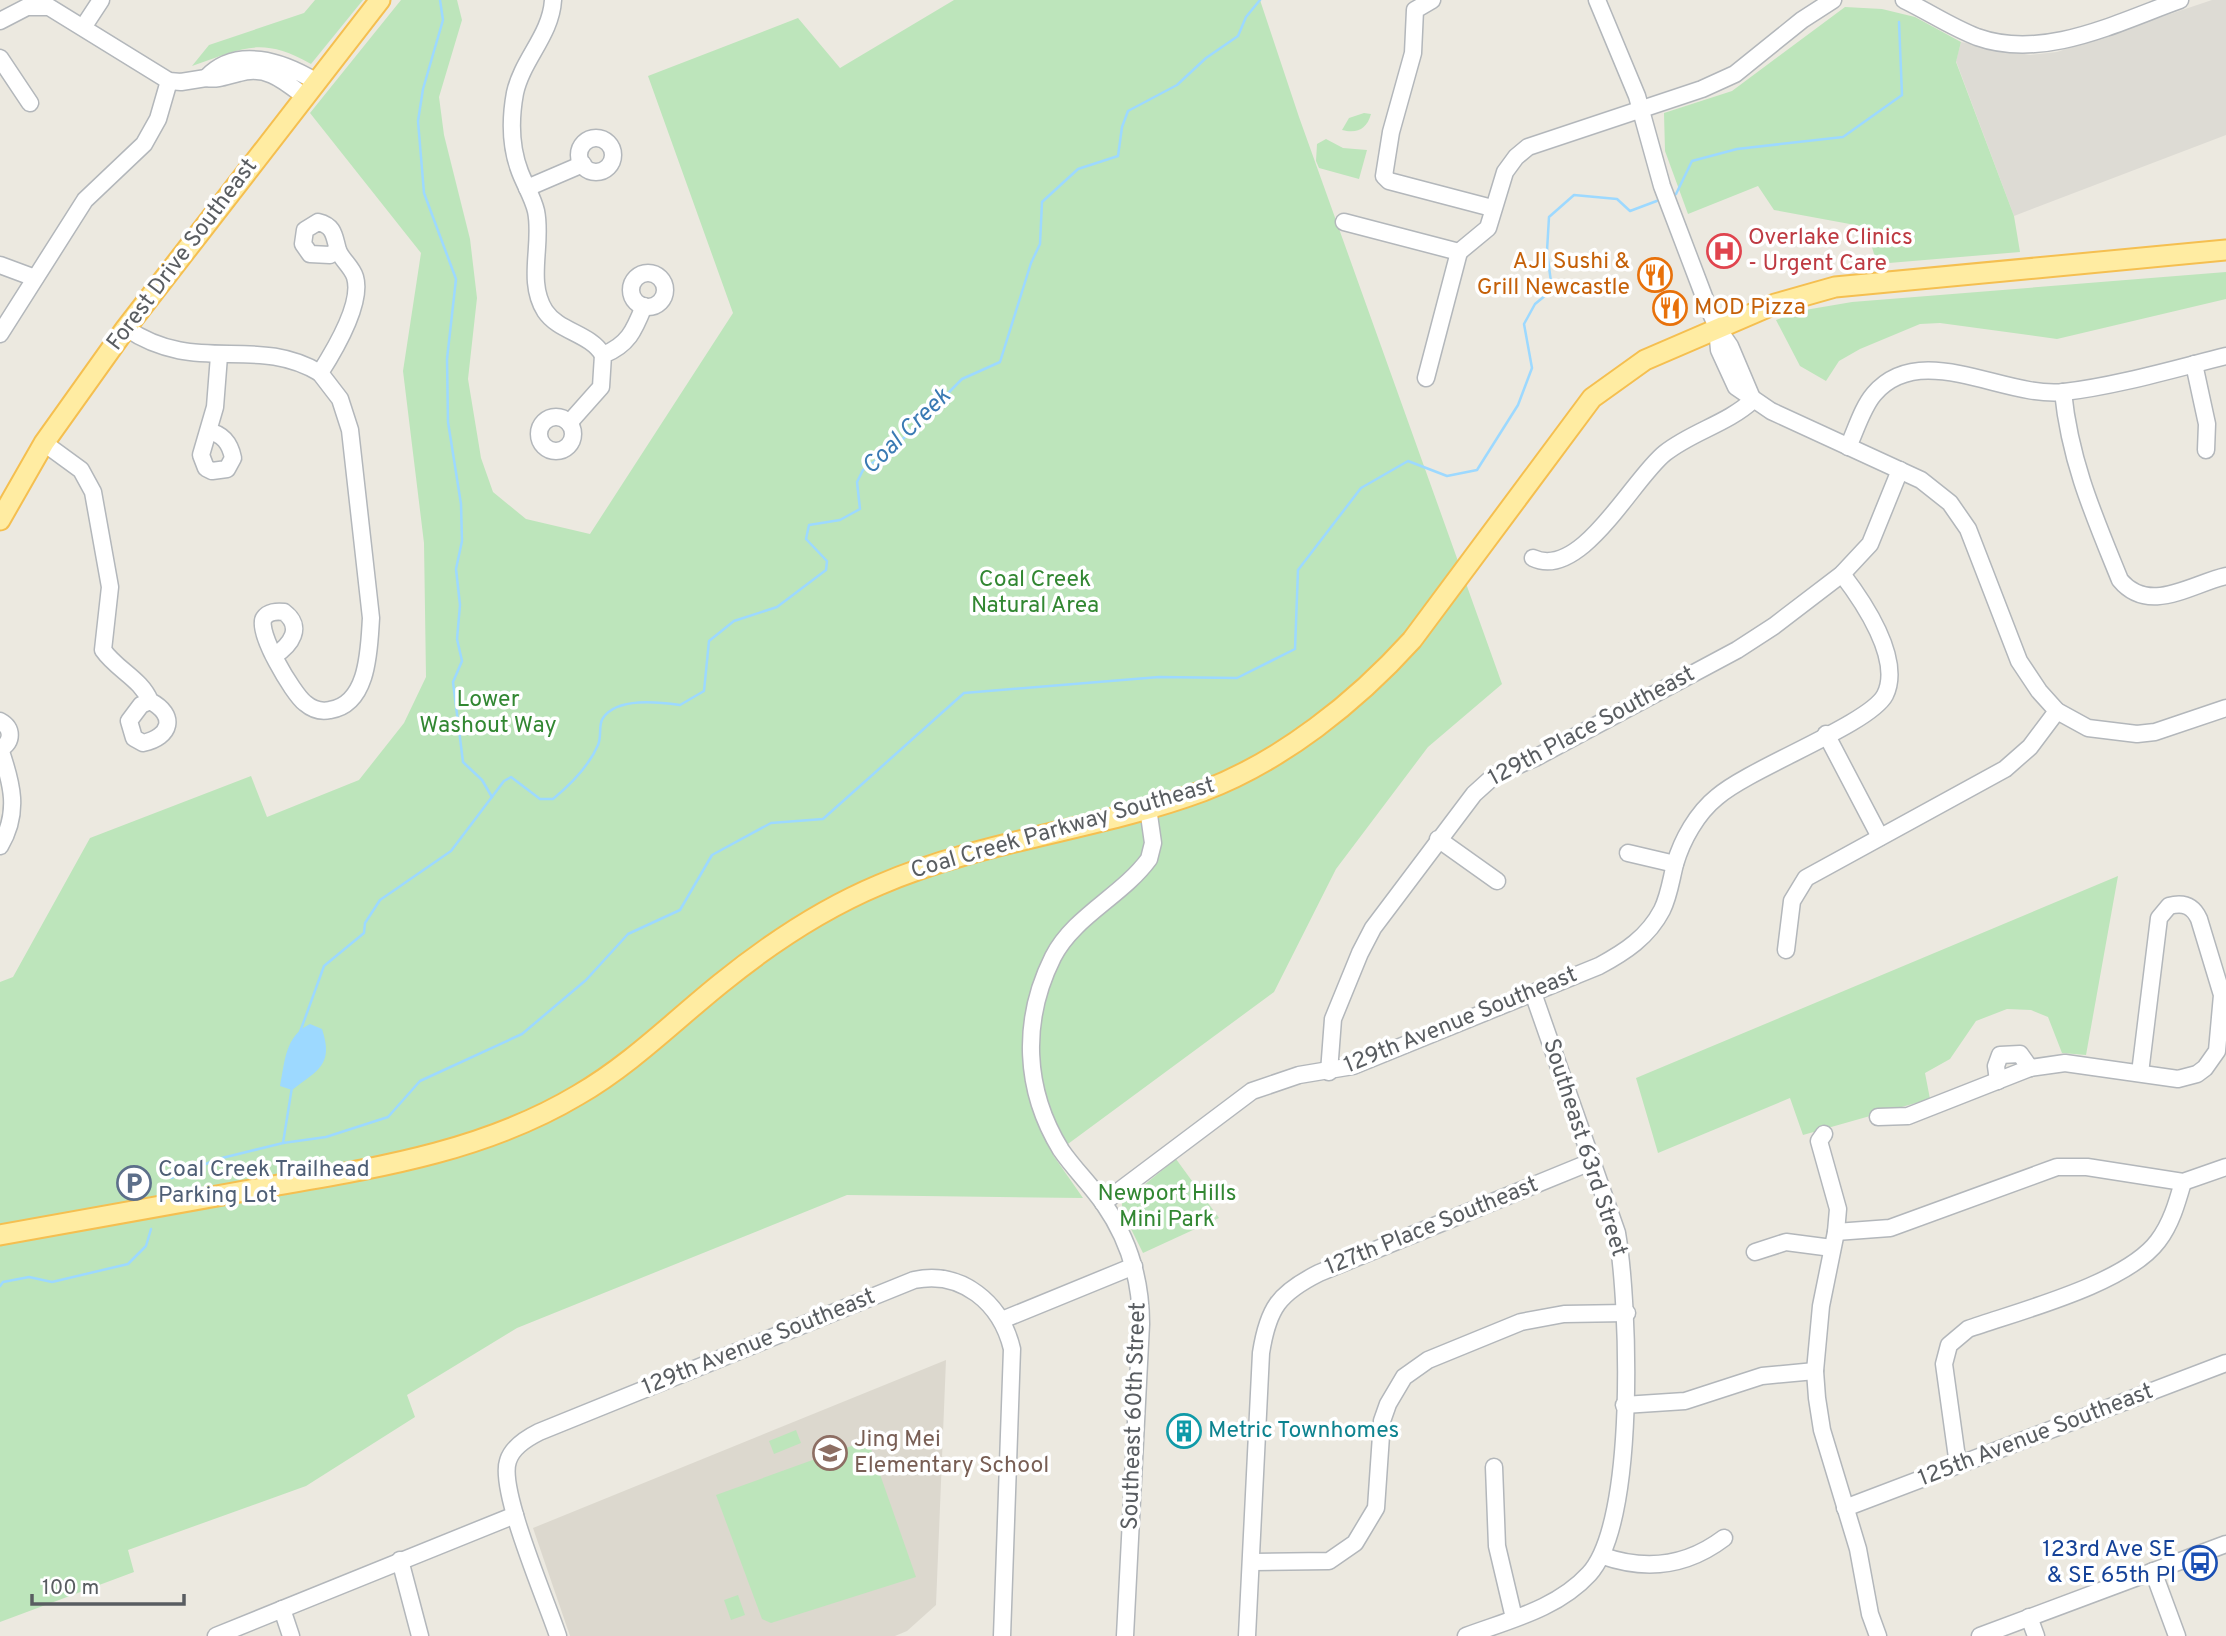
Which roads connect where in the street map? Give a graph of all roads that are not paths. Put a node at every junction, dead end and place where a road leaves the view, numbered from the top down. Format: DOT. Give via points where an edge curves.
graph roads {
  1 [pos="101,0"];
  2 [pos="380,0"];
  3 [pos="553,0"];
  4 [pos="1432,0"];
  5 [pos="1597,0"];
  6 [pos="1833,0"];
  7 [pos="1904,0"];
  8 [pos="2180,0"];
  9 [pos="1929,6"];
  10 [pos="0,21"];
  11 [pos="84,26"];
  12 [pos="0,58"];
  13 [pos="169,81"];
  14 [pos="310,88"];
  15 [pos="30,103"];
  16 [pos="1642,109"];
  17 [pos="583,164"];
  18 [pos="527,188"];
  19 [pos="1492,208"];
  20 [pos="1344,222"];
  21 [pos="338,250"];
  22 [pos="2226,250"];
  23 [pos="1459,252"];
  24 [pos="0,265"];
  25 [pos="35,278"];
  26 [pos="644,306"];
  27 [pos="1717,327"];
  28 [pos="126,328"];
  29 [pos="0,334"];
  30 [pos="603,355"];
  31 [pos="219,356"];
  32 [pos="2226,356"];
  33 [pos="2194,364"];
  34 [pos="320,373"];
  35 [pos="1426,378"];
  36 [pos="2063,392"];
  37 [pos="1753,400"];
  38 [pos="569,423"];
  39 [pos="208,432"];
  40 [pos="44,443"];
  41 [pos="1848,447"];
  42 [pos="2206,450"];
  43 [pos="1900,470"];
  44 [pos="0,520"];
  45 [pos="1533,558"];
  46 [pos="1842,574"];
  47 [pos="2226,576"];
  48 [pos="274,656"];
  49 [pos="150,701"];
  50 [pos="2226,709"];
  51 [pos="2057,711"];
  52 [pos="0,721"];
  53 [pos="1826,734"];
  54 [pos="0,749"];
  55 [pos="1148,808"];
  56 [pos="1880,837"];
  57 [pos="1438,839"];
  58 [pos="0,846"];
  59 [pos="1628,853"];
  60 [pos="1675,864"];
  61 [pos="1497,881"];
  62 [pos="1786,950"];
  63 [pos="1533,993"];
  64 [pos="2224,1021"];
  65 [pos="2030,1068"];
  66 [pos="1329,1072"];
  67 [pos="2140,1073"];
  68 [pos="1998,1081"];
  69 [pos="1878,1117"];
  70 [pos="1824,1134"];
  71 [pos="1593,1161"];
  72 [pos="2226,1167"];
  73 [pos="2183,1182"];
  74 [pos="1103,1203"];
  75 [pos="0,1235"];
  76 [pos="1834,1240"];
  77 [pos="1755,1252"];
  78 [pos="1134,1266"];
  79 [pos="1627,1313"];
  80 [pos="1002,1320"];
  81 [pos="2226,1363"];
  82 [pos="1815,1371"];
  83 [pos="1625,1405"];
  84 [pos="1958,1465"];
  85 [pos="1494,1466"];
  86 [pos="1845,1508"];
  87 [pos="515,1515"];
  88 [pos="1724,1538"];
  89 [pos="2226,1544"];
  90 [pos="1602,1556"];
  91 [pos="400,1560"];
  92 [pos="1253,1562"];
  93 [pos="2153,1571"];
  94 [pos="282,1609"];
  95 [pos="1514,1618"];
  96 [pos="2029,1618"];
  97 [pos="216,1636"];
  98 [pos="291,1636"];
  99 [pos="420,1636"];
  100 [pos="558,1636"];
  101 [pos="1002,1636"];
  102 [pos="1125,1636"];
  103 [pos="1247,1636"];
  104 [pos="1466,1636"];
  105 [pos="1878,1636"];
  106 [pos="1980,1636"];
  107 [pos="2036,1636"];
  108 [pos="2177,1636"];
  1 -- 11 [label="street"];
  2 -- 14 [label="main road, Forest Drive Southeast"];
  3 -- 18 [label="street" via="549,22 520,78 512,112 514,153"];
  4 -- 19 [label="street" via="1415,10 1413,53 1384,176"];
  5 -- 16 [label="street"];
  6 -- 16 [label="street" via="1735,74"];
  7 -- 9 [label="street"];
  8 -- 9 [label="street" via="2038,45 2011,45 1978,37"];
  10 -- 11 [label="street" via="38,6"];
  11 -- 13 [label="street"];
  12 -- 15 [label="street"];
  13 -- 14 [label="street" via="206,78 212,71 259,58 294,69"];
  13 -- 25 [label="street" via="158,119 144,144 85,200"];
  14 -- 28 [label="main road, Forest Drive Southeast"];
  16 -- 19 [label="street" via="1528,147 1505,172"];
  16 -- 27 [label="street" via="1662,186"];
  17 -- 18 [label="street"];
  18 -- 30 [label="street" via="536,211 539,298 550,317 594,344"];
  19 -- 23 [label="street" via="1488,228"];
  20 -- 23 [label="street"];
  21 -- 34 [label="street" via="357,287 339,340"];
  22 -- 27 [label="main road, Coal Creek Parkway Southeast" via="1835,287"];
  23 -- 35 [label="street"];
  24 -- 25 [label="street"];
  25 -- 29 [label="street"];
  26 -- 30 [label="street" via="629,340"];
  27 -- 37 [label="street" via="1735,387"];
  27 -- 55 [label="main road, Coal Creek Parkway Southeast" via="1645,360 1592,398 1412,640 1355,696 1299,738 1232,778"];
  28 -- 31 [label="street" via="167,349"];
  28 -- 40 [label="main road, Forest Drive Southeast"];
  30 -- 38 [label="street" via="601,387"];
  31 -- 34 [label="street" via="278,355"];
  31 -- 39 [label="street"];
  32 -- 33 [label="street"];
  33 -- 36 [label="street"];
  33 -- 42 [label="street" via="2207,424"];
  34 -- 48 [label="street" via="340,399 350,430 371,618 369,649 354,696 345,705 324,711 313,709 295,694"];
  36 -- 41 [label="street" via="2034,391 1941,371 1915,371 1899,376 1872,397"];
  36 -- 47 [label="street" via="2076,470 2127,589 2157,597"];
  37 -- 41 [label="street"];
  37 -- 45 [label="street" via="1726,421 1692,435 1664,454 1644,472 1591,540 1559,559 1541,562"];
  40 -- 44 [label="main road, Forest Drive Southeast"];
  40 -- 49 [label="street" via="88,480 110,587 103,650 145,689"];
  41 -- 43 [label="street"];
  43 -- 46 [label="street, 129th Place Southeast" via="1877,532"];
  43 -- 51 [label="street" via="1935,489 1961,519 2020,661"];
  46 -- 53 [label="street, 129th Avenue Southeast" via="1872,617 1887,661 1888,684 1871,709"];
  46 -- 57 [label="street, 129th Place Southeast" via="1752,641 1495,775"];
  50 -- 51 [label="street" via="2137,734 2088,727"];
  51 -- 56 [label="street" via="2030,747 2005,769"];
  52 -- 54 [label="street" via="10,735"];
  53 -- 56 [label="street"];
  53 -- 60 [label="street, 129th Avenue Southeast" via="1739,780 1714,799 1692,826"];
  54 -- 58 [label="street" via="13,795 9,828"];
  55 -- 74 [label="street, Southeast 60th Street" via="1153,843 1149,859 1064,940 1047,972 1030,1034 1031,1067 1044,1113 1061,1149"];
  55 -- 75 [label="main road, Coal Creek Parkway Southeast" via="957,857 845,901 750,961 652,1042 578,1095 499,1133 420,1158"];
  56 -- 62 [label="street" via="1806,878 1795,892"];
  57 -- 61 [label="street"];
  57 -- 66 [label="street, 129th Place Southeast" via="1360,953 1333,1019"];
  59 -- 60 [label="street"];
  60 -- 63 [label="street, 129th Avenue Southeast" via="1661,911 1644,936 1599,966"];
  63 -- 66 [label="street, 129th Avenue Southeast"];
  63 -- 71 [label="street, Southeast 63rd Street"];
  64 -- 67 [label="street" via="2213,1060 2197,1074 2178,1079"];
  64 -- 67 [label="street" via="2221,986 2199,919 2190,907 2169,906 2157,926"];
  65 -- 67 [label="street" via="2065,1063"];
  65 -- 68 [label="street"];
  65 -- 68 [label="street" via="2020,1054 2000,1055"];
  66 -- 74 [label="street, 129th Avenue Southeast" via="1299,1075 1252,1091"];
  68 -- 69 [label="street" via="1908,1116"];
  70 -- 76 [label="street" via="1819,1141 1838,1209"];
  71 -- 79 [label="street, Southeast 63rd Street" via="1617,1233"];
  71 -- 92 [label="street, 127th Place Southeast" via="1319,1273 1277,1302 1261,1353"];
  72 -- 73 [label="street"];
  73 -- 76 [label="street" via="2087,1167 2057,1167 1890,1228"];
  73 -- 84 [label="street" via="2171,1222 2157,1243 2127,1268 1968,1329 1949,1345 1945,1378"];
  74 -- 78 [label="street, Southeast 60th Street"];
  76 -- 77 [label="street" via="1786,1242"];
  76 -- 82 [label="street"];
  78 -- 80 [label="street"];
  78 -- 102 [label="street, Southeast 60th Street" via="1141,1324"];
  79 -- 83 [label="street, Southeast 63rd Street"];
  79 -- 92 [label="street" via="1564,1314 1521,1322 1428,1360 1404,1377 1382,1421 1373,1517 1355,1543 1329,1561"];
  80 -- 87 [label="street, 129th Avenue Southeast" via="966,1285 941,1278 914,1280 539,1432 508,1460 506,1480"];
  80 -- 101 [label="street" via="1013,1364"];
  81 -- 84 [label="street, 125th Avenue Southeast"];
  82 -- 83 [label="street" via="1762,1376 1685,1401"];
  82 -- 86 [label="street" via="1822,1430"];
  83 -- 90 [label="street, Southeast 63rd Street" via="1618,1499"];
  84 -- 86 [label="street, 125th Avenue Southeast"];
  85 -- 95 [label="street" via="1497,1546"];
  86 -- 105 [label="street"];
  87 -- 91 [label="street"];
  87 -- 100 [label="street"];
  88 -- 90 [label="street" via="1696,1556 1674,1563 1631,1564"];
  89 -- 93 [label="street"];
  90 -- 95 [label="street" via="1590,1573 1554,1603"];
  91 -- 94 [label="street"];
  91 -- 99 [label="street"];
  92 -- 103 [label="street"];
  93 -- 96 [label="street"];
  93 -- 108 [label="street"];
  94 -- 97 [label="street"];
  94 -- 98 [label="street"];
  95 -- 104 [label="street"];
  96 -- 106 [label="street"];
  96 -- 107 [label="street"];
}
